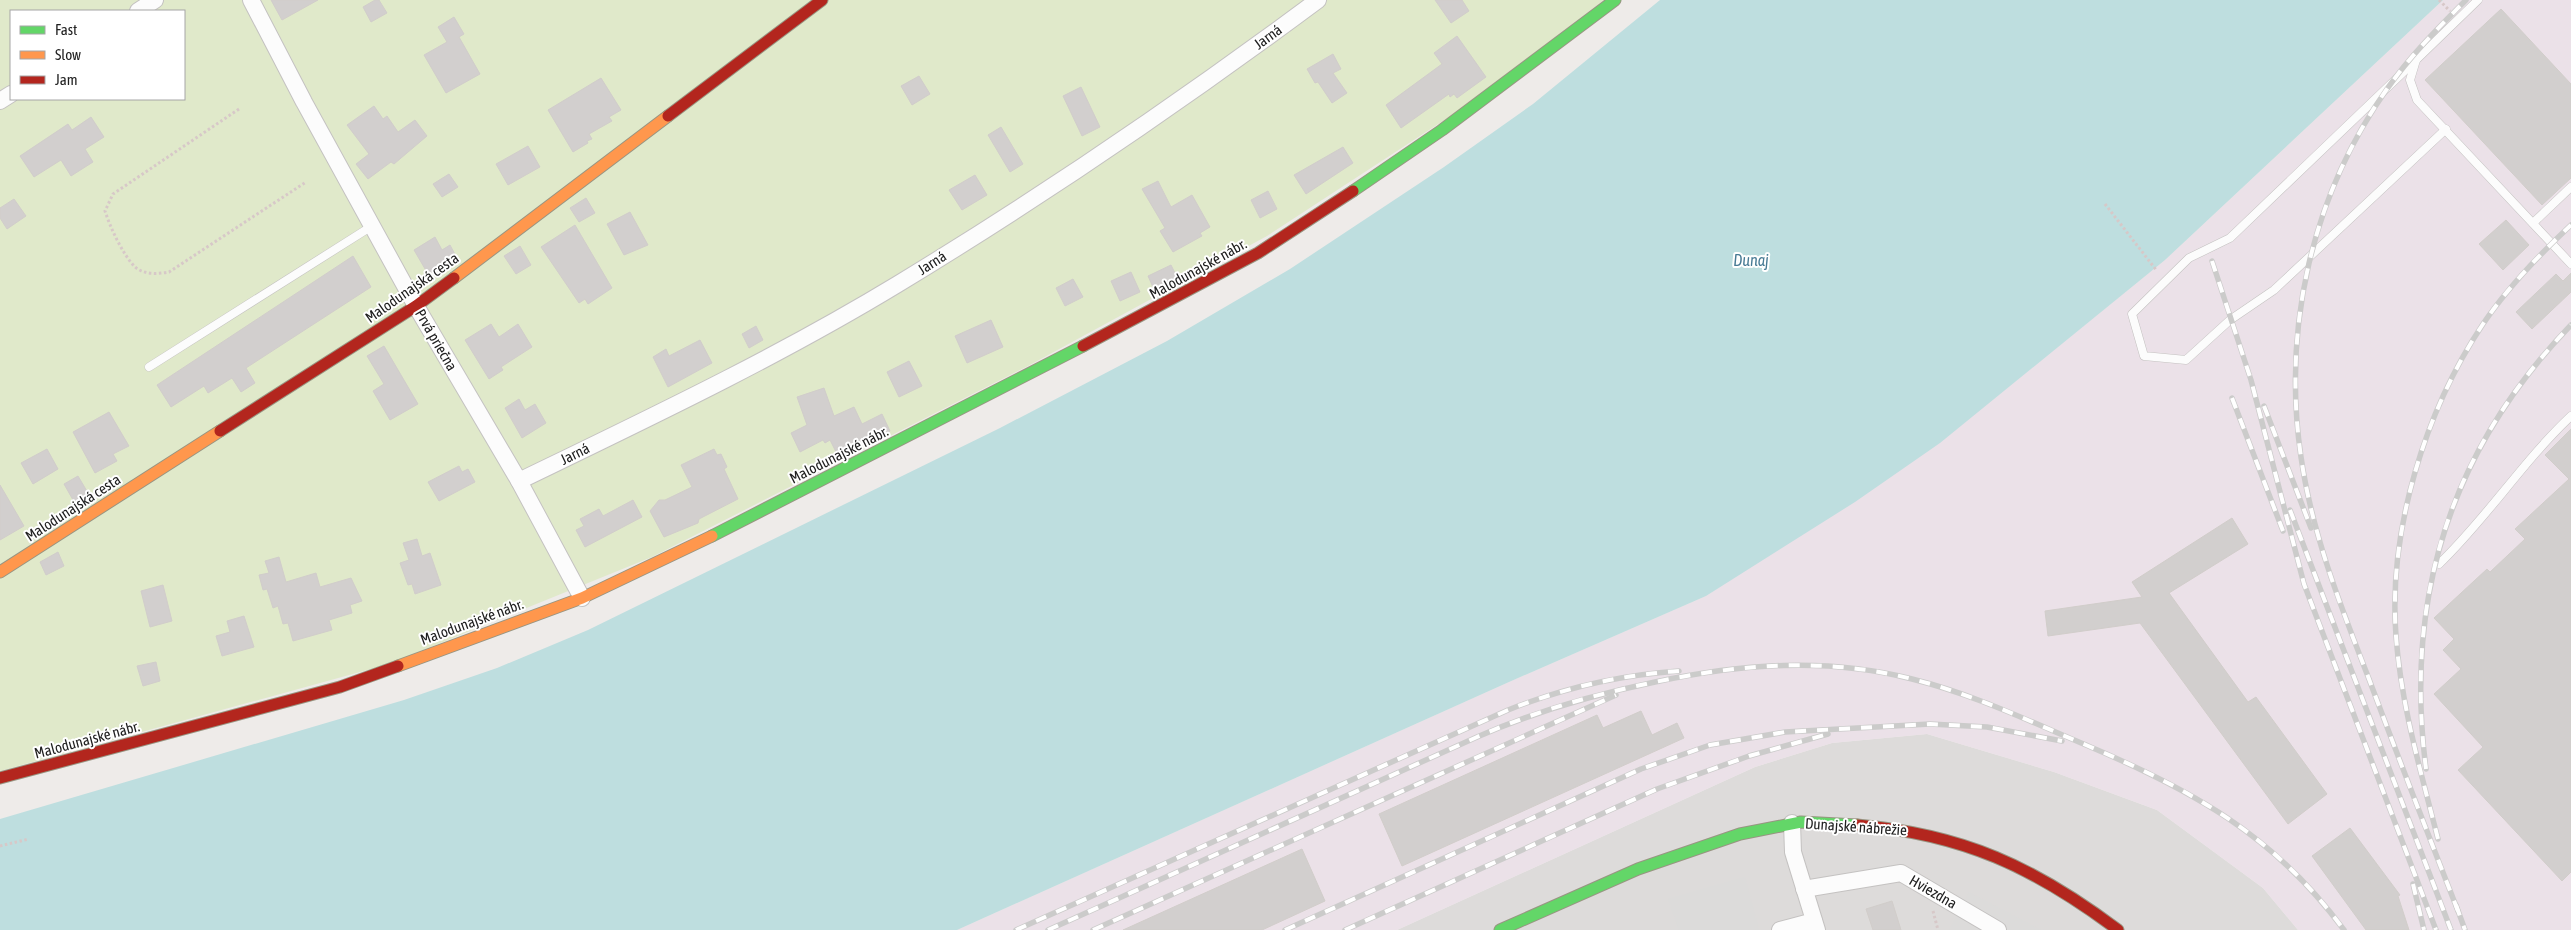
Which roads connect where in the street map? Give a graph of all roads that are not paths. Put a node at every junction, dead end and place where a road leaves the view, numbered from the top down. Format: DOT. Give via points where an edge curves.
graph roads {
  1 [pos="155,0"];
  2 [pos="251,0"];
  3 [pos="822,0"];
  4 [pos="1318,0"];
  5 [pos="1615,0"];
  6 [pos="2478,0"];
  7 [pos="140,10"];
  8 [pos="2416,60"];
  9 [pos="2446,129"];
  10 [pos="2571,187"];
  11 [pos="2533,223"];
  12 [pos="372,226"];
  13 [pos="2571,264"];
  14 [pos="416,306"];
  15 [pos="149,367"];
  16 [pos="2571,416"];
  17 [pos="519,481"];
  18 [pos="2439,564"];
  19 [pos="0,572"];
  20 [pos="582,598"];
  21 [pos="0,778"];
  22 [pos="1792,822"];
  23 [pos="1804,889"];
  24 [pos="1815,926"];
  25 [pos="1500,930"];
  26 [pos="1780,930"];
  27 [pos="1998,930"];
  28 [pos="2118,930"];
  1 -- 7 [label="street"];
  2 -- 12 [label="street, Prvá priečna"];
  3 -- 14 [label="street, Malodunajská cesta"];
  4 -- 17 [label="street, Jarná" via="1134,134 897,285 738,374"];
  5 -- 20 [label="street, Malodunajské nábr." via="1442,130 1258,253 1166,304 799,493"];
  6 -- 8 [label="lane"];
  8 -- 9 [label="lane" via="2410,80 2417,100"];
  8 -- 9 [label="lane" via="2230,238 2189,258 2132,314 2144,356 2186,360 2230,320 2274,290"];
  9 -- 11 [label="lane"];
  10 -- 11 [label="lane"];
  11 -- 13 [label="lane"];
  12 -- 14 [label="street, Prvá priečna"];
  12 -- 15 [label="lane"];
  14 -- 17 [label="street, Prvá priečna"];
  14 -- 19 [label="street, Malodunajská cesta"];
  16 -- 18 [label="lane" via="2542,444 2463,540"];
  17 -- 20 [label="street, Prvá priečna"];
  20 -- 21 [label="street, Malodunajské nábr." via="340,686"];
  22 -- 23 [label="street" via="1793,852"];
  22 -- 25 [label="street, Dunajské nábrežie" via="1749,831 1650,863"];
  22 -- 28 [label="street, Dunajské nábrežie" via="1903,828 1975,846 2026,869 2078,899"];
  23 -- 24 [label="street"];
  23 -- 27 [label="street, Hviezdna" via="1901,873"];
  24 -- 26 [label="street"];
}
